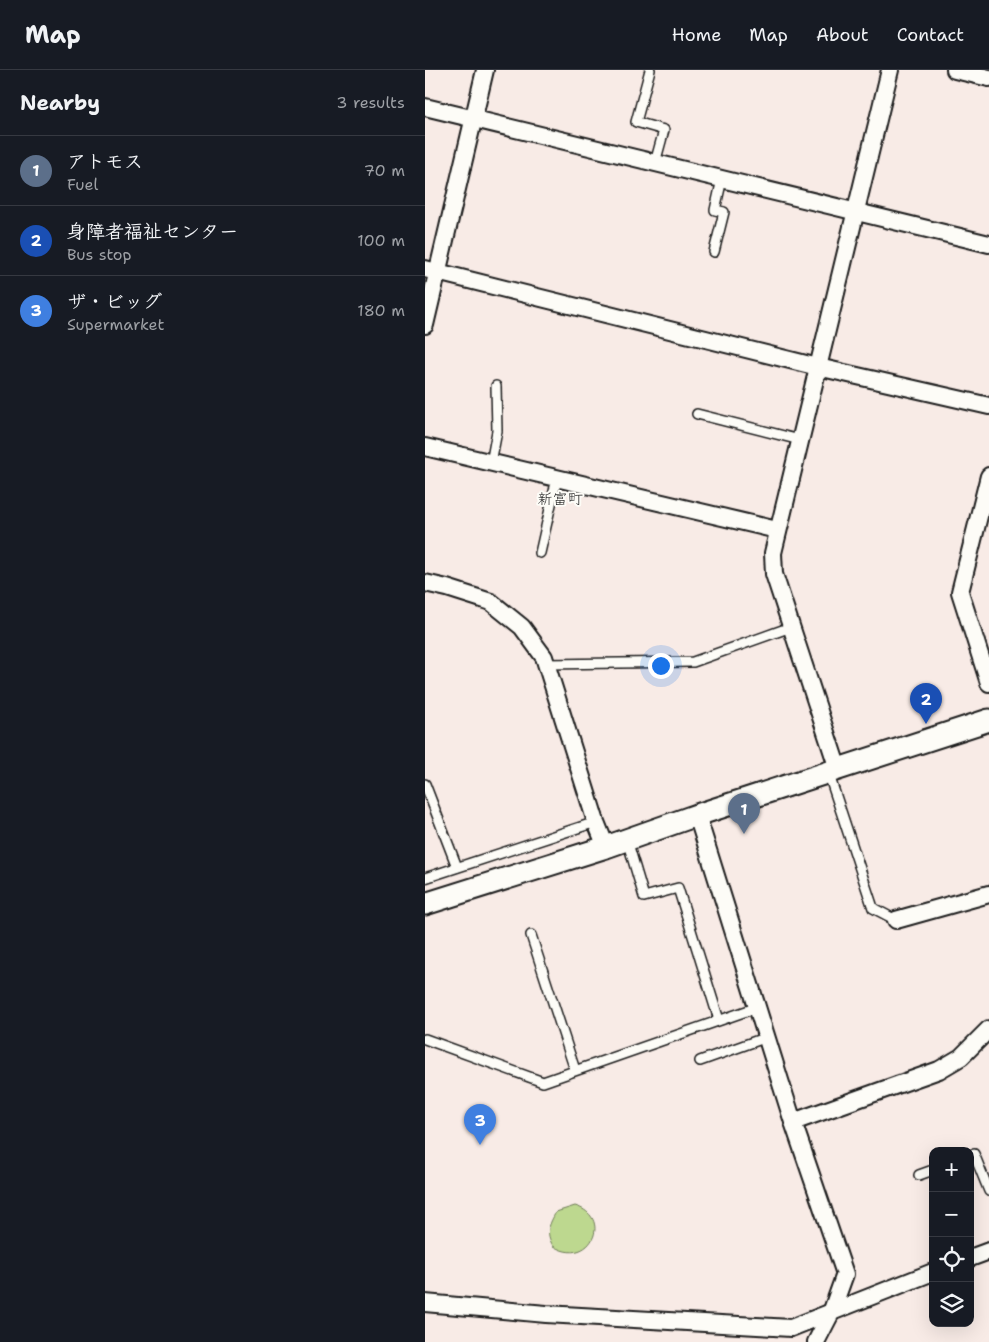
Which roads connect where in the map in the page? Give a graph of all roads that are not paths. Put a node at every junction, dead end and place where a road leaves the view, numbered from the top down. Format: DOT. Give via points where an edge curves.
graph roads {
  1 [pos="485,70"];
  2 [pos="650,70"];
  3 [pos="890,70"];
  4 [pos="955,70"];
  5 [pos="989,78"];
  6 [pos="425,107"];
  7 [pos="475,119"];
  8 [pos="655,163"];
  9 [pos="723,179"];
  10 [pos="857,212"];
  11 [pos="989,244"];
  12 [pos="714,252"];
  13 [pos="432,271"];
  14 [pos="425,325"];
  15 [pos="818,367"];
  16 [pos="496,386"];
  17 [pos="989,406"];
  18 [pos="697,414"];
  19 [pos="800,440"];
  20 [pos="425,447"];
  21 [pos="491,462"];
  22 [pos="989,476"];
  23 [pos="557,478"];
  24 [pos="777,530"];
  25 [pos="540,552"];
  26 [pos="425,583"];
  27 [pos="791,627"];
  28 [pos="546,664"];
  29 [pos="989,683"];
  30 [pos="989,720"];
  31 [pos="833,770"];
  32 [pos="425,784"];
  33 [pos="697,815"];
  34 [pos="596,822"];
  35 [pos="627,840"];
  36 [pos="606,847"];
  37 [pos="457,867"];
  38 [pos="425,878"];
  39 [pos="989,894"];
  40 [pos="425,904"];
  41 [pos="896,920"];
  42 [pos="531,935"];
  43 [pos="758,1007"];
  44 [pos="719,1020"];
  45 [pos="989,1030"];
  46 [pos="767,1037"];
  47 [pos="425,1039"];
  48 [pos="700,1061"];
  49 [pos="575,1070"];
  50 [pos="793,1122"];
  51 [pos="974,1154"];
  52 [pos="929,1171"];
  53 [pos="919,1175"];
  54 [pos="989,1191"];
  55 [pos="989,1251"];
  56 [pos="974,1257"];
  57 [pos="929,1274"];
  58 [pos="425,1303"];
  59 [pos="831,1313"];
  60 [pos="816,1342"];
  1 -- 7 [label="street"];
  2 -- 8 [label="lane" via="636,122 664,130"];
  3 -- 10 [label="street"];
  4 -- 5 [label="street"];
  6 -- 7 [label="street"];
  7 -- 8 [label="street"];
  7 -- 13 [label="street"];
  8 -- 9 [label="street"];
  9 -- 10 [label="street"];
  9 -- 12 [label="lane" via="715,210 725,212"];
  10 -- 11 [label="street"];
  10 -- 15 [label="street"];
  13 -- 14 [label="street"];
  13 -- 15 [label="street"];
  15 -- 17 [label="street"];
  15 -- 19 [label="street"];
  16 -- 21 [label="lane" via="497,431"];
  18 -- 19 [label="lane"];
  19 -- 24 [label="street"];
  20 -- 21 [label="street"];
  21 -- 23 [label="street"];
  22 -- 29 [label="street" via="961,592"];
  23 -- 24 [label="street"];
  23 -- 25 [label="lane"];
  24 -- 27 [label="street" via="773,574"];
  26 -- 28 [label="street" via="491,602 522,627"];
  27 -- 28 [label="lane" via="693,662"];
  27 -- 31 [label="street"];
  28 -- 34 [label="street"];
  30 -- 31 [label="street"];
  31 -- 33 [label="street"];
  31 -- 41 [label="lane" via="873,908"];
  32 -- 37 [label="lane"];
  33 -- 35 [label="street"];
  33 -- 43 [label="street"];
  34 -- 36 [label="street"];
  34 -- 37 [label="lane"];
  35 -- 36 [label="street"];
  35 -- 44 [label="lane" via="644,897 677,888"];
  36 -- 40 [label="street"];
  37 -- 38 [label="lane"];
  39 -- 41 [label="street"];
  42 -- 49 [label="lane"];
  43 -- 44 [label="lane"];
  43 -- 46 [label="street"];
  44 -- 49 [label="lane"];
  45 -- 50 [label="street" via="961,1057 939,1070"];
  46 -- 48 [label="lane"];
  46 -- 50 [label="street"];
  47 -- 49 [label="lane" via="543,1082"];
  50 -- 59 [label="street" via="845,1274"];
  51 -- 54 [label="lane"];
  52 -- 53 [label="lane"];
  55 -- 56 [label="street"];
  57 -- 59 [label="street"];
  58 -- 59 [label="street" via="546,1314 791,1328"];
  59 -- 60 [label="street"];
}
